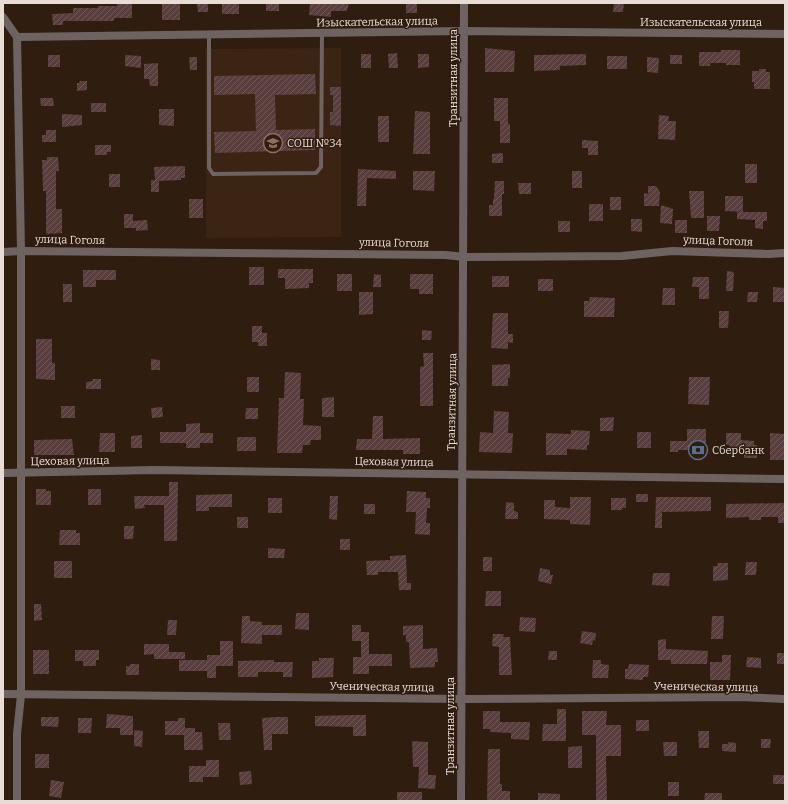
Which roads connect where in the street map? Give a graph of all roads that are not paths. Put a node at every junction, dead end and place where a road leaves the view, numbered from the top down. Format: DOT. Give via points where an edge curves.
graph roads {
  1 [pos="464,3"];
  2 [pos="3,18"];
  3 [pos="464,31"];
  4 [pos="322,34"];
  5 [pos="785,34"];
  6 [pos="209,35"];
  7 [pos="17,37"];
  8 [pos="21,251"];
  9 [pos="3,252"];
  10 [pos="785,253"];
  11 [pos="464,257"];
  12 [pos="3,472"];
  13 [pos="19,472"];
  14 [pos="462,474"];
  15 [pos="785,479"];
  16 [pos="3,694"];
  17 [pos="21,694"];
  18 [pos="462,699"];
  19 [pos="785,699"];
  20 [pos="17,801"];
  21 [pos="461,801"];
  1 -- 3 [label="street, Транзитная улица"];
  2 -- 7 [label="street"];
  3 -- 4 [label="street, Изыскательская улица"];
  3 -- 5 [label="street, Изыскательская улица"];
  3 -- 11 [label="street, Транзитная улица"];
  4 -- 6 [label="street, Изыскательская улица"];
  4 -- 6 [label="lane" via="319,171 213,174 209,168"];
  6 -- 7 [label="street, Изыскательская улица"];
  7 -- 8 [label="street"];
  8 -- 9 [label="street, улица Гоголя"];
  8 -- 11 [label="street, улица Гоголя"];
  8 -- 13 [label="street"];
  10 -- 11 [label="street, улица Гоголя" via="672,251 622,256"];
  11 -- 14 [label="street, Транзитная улица"];
  12 -- 13 [label="street, Цеховая улица"];
  13 -- 14 [label="street, Цеховая улица" via="155,470"];
  13 -- 17 [label="street"];
  14 -- 15 [label="street, Цеховая улица"];
  14 -- 18 [label="street, Транзитная улица"];
  16 -- 17 [label="street, Ученическая улица"];
  17 -- 18 [label="street, Ученическая улица"];
  17 -- 20 [label="street" via="17,734"];
  18 -- 19 [label="street, Ученическая улица"];
  18 -- 21 [label="street, Транзитная улица"];
}
